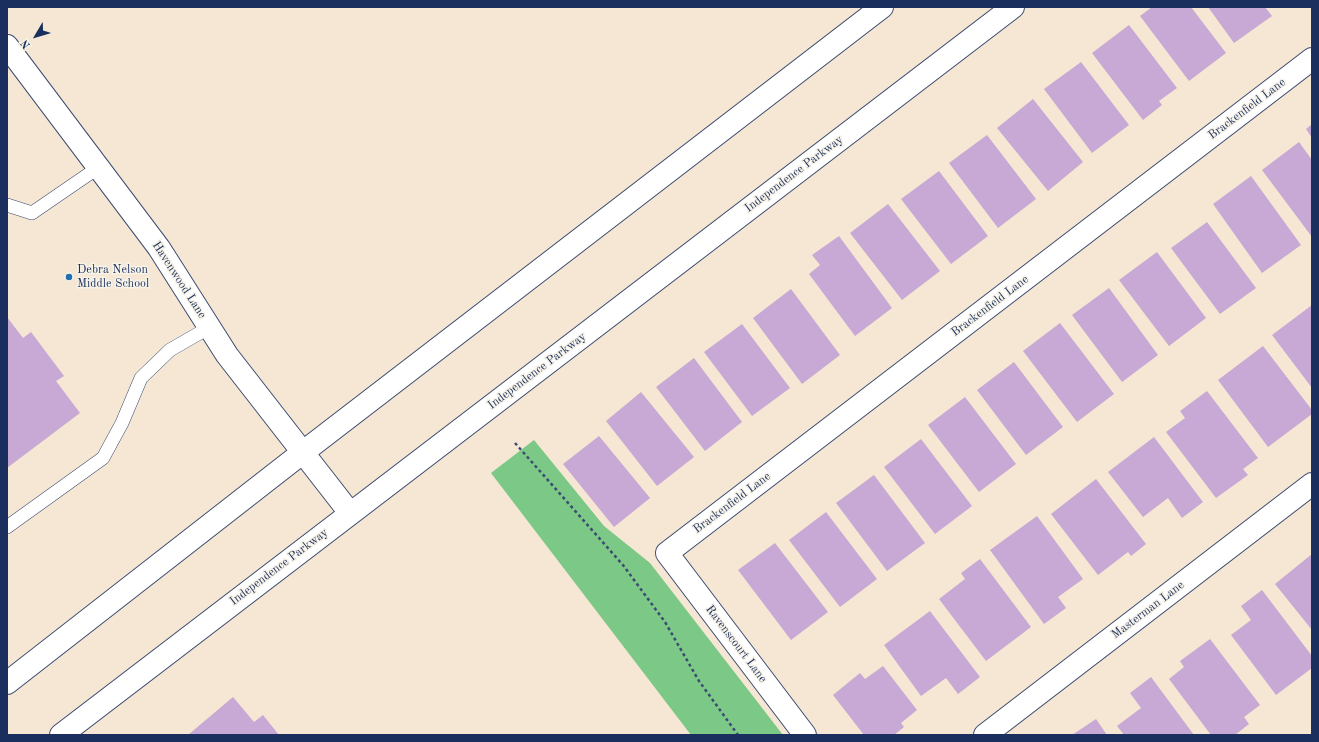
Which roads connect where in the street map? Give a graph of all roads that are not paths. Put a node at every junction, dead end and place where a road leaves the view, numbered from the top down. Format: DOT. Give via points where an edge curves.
graph roads {
  1 [pos="882,7"];
  2 [pos="1013,7"];
  3 [pos="7,46"];
  4 [pos="1312,58"];
  5 [pos="99,167"];
  6 [pos="7,205"];
  7 [pos="210,327"];
  8 [pos="302,453"];
  9 [pos="1312,484"];
  10 [pos="350,513"];
  11 [pos="7,527"];
  12 [pos="667,553"];
  13 [pos="7,683"];
  14 [pos="60,735"];
  15 [pos="805,735"];
  16 [pos="985,735"];
  1 -- 8 [label="main road"];
  2 -- 10 [label="main road, Independence Parkway"];
  3 -- 5 [label="main road, Havenwood Lane"];
  4 -- 12 [label="main road, Brackenfield Lane"];
  5 -- 6 [label="lane" via="32,213"];
  5 -- 7 [label="main road, Havenwood Lane" via="159,248"];
  7 -- 8 [label="main road, Havenwood Lane" via="227,355"];
  7 -- 11 [label="lane" via="170,350 141,378 122,423 103,458"];
  8 -- 10 [label="main road, Havenwood Lane"];
  8 -- 13 [label="main road"];
  9 -- 16 [label="main road, Masterman Lane"];
  10 -- 14 [label="main road, Independence Parkway"];
  12 -- 15 [label="main road, Ravenscourt Lane"];
}
